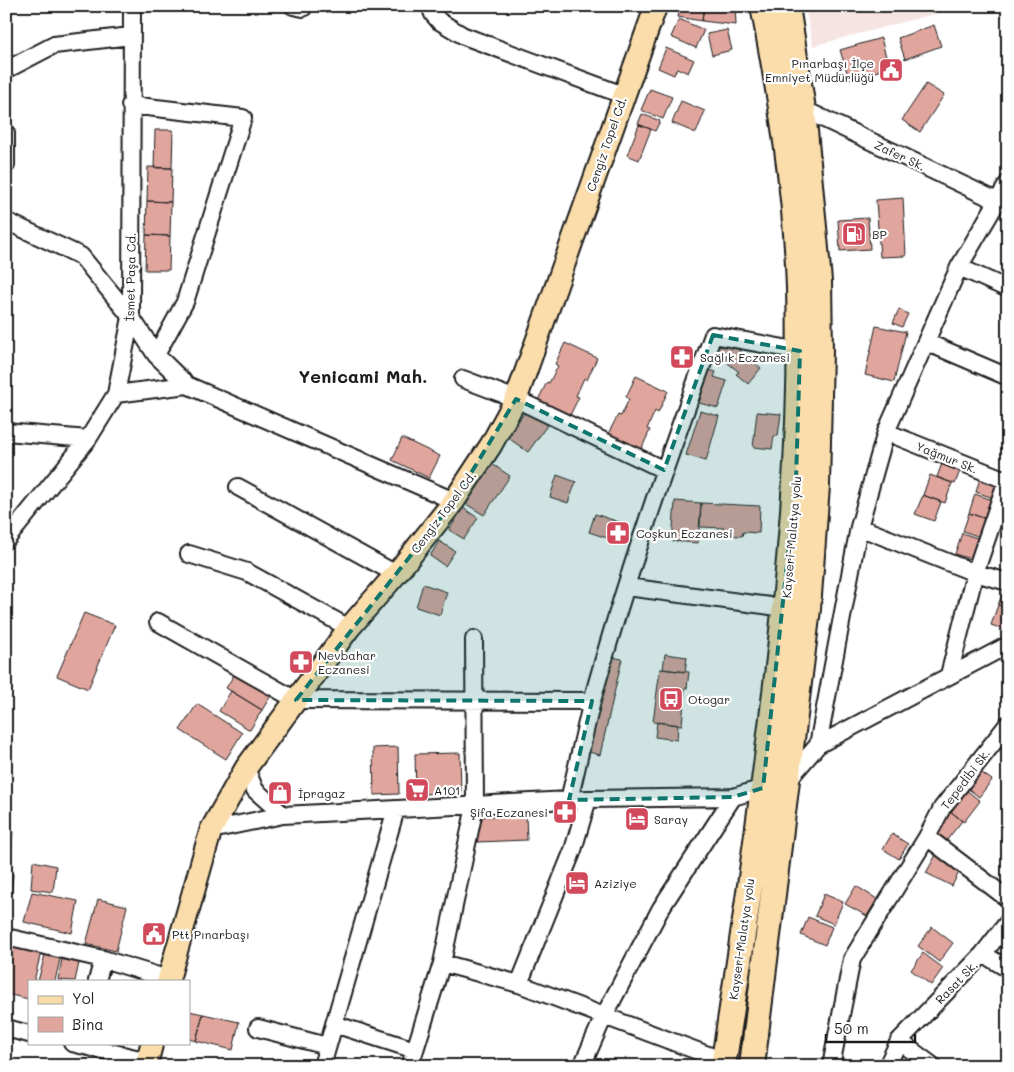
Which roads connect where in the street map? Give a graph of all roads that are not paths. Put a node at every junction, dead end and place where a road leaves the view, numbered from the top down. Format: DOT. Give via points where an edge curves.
graph roads {
  1 [pos="132,6"];
  2 [pos="430,6"];
  3 [pos="656,6"];
  4 [pos="764,6"];
  5 [pos="787,6"];
  6 [pos="131,36"];
  7 [pos="6,70"];
  8 [pos="623,96"];
  9 [pos="130,105"];
  10 [pos="803,109"];
  11 [pos="6,133"];
  12 [pos="6,165"];
  13 [pos="1003,193"];
  14 [pos="6,221"];
  15 [pos="959,267"];
  16 [pos="1008,289"];
  17 [pos="131,317"];
  18 [pos="926,342"];
  19 [pos="800,351"];
  20 [pos="156,355"];
  21 [pos="1008,377"];
  22 [pos="463,379"];
  23 [pos="188,385"];
  24 [pos="116,394"];
  25 [pos="516,399"];
  26 [pos="6,432"];
  27 [pos="886,432"];
  28 [pos="88,439"];
  29 [pos="664,470"];
  30 [pos="1007,480"];
  31 [pos="238,487"];
  32 [pos="454,501"];
  33 [pos="859,527"];
  34 [pos="6,540"];
  35 [pos="189,554"];
  36 [pos="975,573"];
  37 [pos="396,574"];
  38 [pos="1008,582"];
  39 [pos="627,587"];
  40 [pos="785,608"];
  41 [pos="158,622"];
  42 [pos="349,628"];
  43 [pos="474,639"];
  44 [pos="1008,645"];
  45 [pos="948,675"];
  46 [pos="475,699"];
  47 [pos="296,700"];
  48 [pos="592,701"];
  49 [pos="1008,724"];
  50 [pos="818,744"];
  51 [pos="246,768"];
  52 [pos="786,781"];
  53 [pos="763,788"];
  54 [pos="733,796"];
  55 [pos="588,799"];
  56 [pos="569,800"];
  57 [pos="475,806"];
  58 [pos="396,809"];
  59 [pos="283,815"];
  60 [pos="211,830"];
  61 [pos="927,837"];
  62 [pos="1008,899"];
  63 [pos="1008,922"];
  64 [pos="6,936"];
  65 [pos="983,954"];
  66 [pos="103,958"];
  67 [pos="442,963"];
  68 [pos="1008,969"];
  69 [pos="96,980"];
  70 [pos="168,980"];
  71 [pos="519,984"];
  72 [pos="604,1016"];
  73 [pos="334,1024"];
  74 [pos="6,1028"];
  75 [pos="258,1028"];
  76 [pos="28,1034"];
  77 [pos="899,1041"];
  78 [pos="77,1044"];
  79 [pos="327,1046"];
  80 [pos="414,1050"];
  81 [pos="149,1057"];
  82 [pos="724,1063"];
  83 [pos="322,1066"];
  84 [pos="410,1066"];
  85 [pos="582,1066"];
  86 [pos="752,1066"];
  87 [pos="831,1066"];
  88 [pos="887,1066"];
  89 [pos="933,1066"];
  1 -- 6 [label="street, İsmet Paşa Cd."];
  2 -- 8 [label="street" via="439,21 464,36"];
  3 -- 8 [label="main road, Cengiz Topel Cd."];
  4 -- 19 [label="highway, Kayseri-Malatya yolu" via="788,157 798,276"];
  5 -- 10 [label="highway, Kayseri-Malatya yolu"];
  6 -- 7 [label="street" via="54,45"];
  6 -- 9 [label="street, İsmet Paşa Cd."];
  8 -- 25 [label="main road, Cengiz Topel Cd."];
  9 -- 17 [label="street, İsmet Paşa Cd."];
  9 -- 20 [label="street" via="243,118 185,302"];
  10 -- 13 [label="street, Zafer Sk."];
  10 -- 52 [label="highway, Kayseri-Malatya yolu" via="819,274 817,486 808,609"];
  11 -- 12 [label="street"];
  13 -- 15 [label="street"];
  14 -- 17 [label="street" via="81,256"];
  15 -- 16 [label="street"];
  15 -- 18 [label="street"];
  17 -- 20 [label="street"];
  17 -- 24 [label="street, İsmet Paşa Cd."];
  18 -- 21 [label="street"];
  18 -- 27 [label="street"];
  19 -- 29 [label="street" via="713,334"];
  19 -- 40 [label="highway, Kayseri-Malatya yolu" via="796,480"];
  20 -- 23 [label="street"];
  22 -- 25 [label="street"];
  23 -- 24 [label="street"];
  23 -- 32 [label="street"];
  24 -- 28 [label="street, İsmet Paşa Cd."];
  25 -- 29 [label="street"];
  25 -- 32 [label="main road, Cengiz Topel Cd." via="491,445"];
  26 -- 28 [label="street"];
  27 -- 30 [label="street, Yağmur Sk."];
  27 -- 33 [label="street"];
  28 -- 34 [label="street, İsmet Paşa Cd."];
  29 -- 39 [label="street"];
  30 -- 36 [label="street"];
  31 -- 37 [label="street"];
  32 -- 37 [label="main road, Cengiz Topel Cd."];
  33 -- 36 [label="street"];
  33 -- 50 [label="street"];
  35 -- 42 [label="street" via="247,572"];
  36 -- 38 [label="street"];
  36 -- 45 [label="street"];
  37 -- 42 [label="main road, Cengiz Topel Cd."];
  39 -- 40 [label="street"];
  39 -- 48 [label="street"];
  40 -- 53 [label="highway, Kayseri-Malatya yolu"];
  41 -- 47 [label="street"];
  42 -- 47 [label="main road, Cengiz Topel Cd."];
  43 -- 46 [label="street"];
  44 -- 45 [label="street"];
  45 -- 50 [label="street"];
  46 -- 47 [label="street"];
  46 -- 48 [label="street"];
  46 -- 57 [label="street"];
  47 -- 51 [label="main road, Cengiz Topel Cd."];
  48 -- 56 [label="street"];
  49 -- 61 [label="street, Tepedibi Sk." via="942,808"];
  50 -- 52 [label="street"];
  51 -- 59 [label="street" via="255,790"];
  51 -- 60 [label="main road, Cengiz Topel Cd."];
  52 -- 53 [label="street"];
  52 -- 86 [label="highway, Kayseri-Malatya yolu"];
  53 -- 54 [label="street"];
  53 -- 82 [label="highway, Kayseri-Malatya yolu"];
  54 -- 55 [label="street"];
  54 -- 72 [label="street" via="661,908"];
  55 -- 56 [label="street"];
  55 -- 71 [label="street" via="573,850"];
  56 -- 57 [label="street"];
  57 -- 58 [label="street"];
  57 -- 67 [label="street"];
  58 -- 59 [label="street"];
  58 -- 73 [label="street"];
  59 -- 60 [label="street"];
  60 -- 70 [label="main road, Cengiz Topel Cd."];
  61 -- 62 [label="street"];
  61 -- 87 [label="street, Tepedibi Sk." via="852,959"];
  63 -- 65 [label="street, Rasat Sk."];
  64 -- 66 [label="street"];
  65 -- 68 [label="street"];
  65 -- 77 [label="street, Rasat Sk."];
  66 -- 69 [label="street"];
  66 -- 70 [label="street"];
  67 -- 71 [label="street"];
  67 -- 80 [label="street"];
  71 -- 72 [label="street"];
  72 -- 82 [label="street"];
  72 -- 85 [label="street"];
  73 -- 79 [label="street"];
  73 -- 80 [label="street"];
  74 -- 76 [label="street"];
  75 -- 79 [label="street"];
  77 -- 88 [label="street, Rasat Sk."];
  77 -- 89 [label="street"];
  78 -- 81 [label="street"];
  79 -- 83 [label="street"];
  80 -- 84 [label="street"];
}
